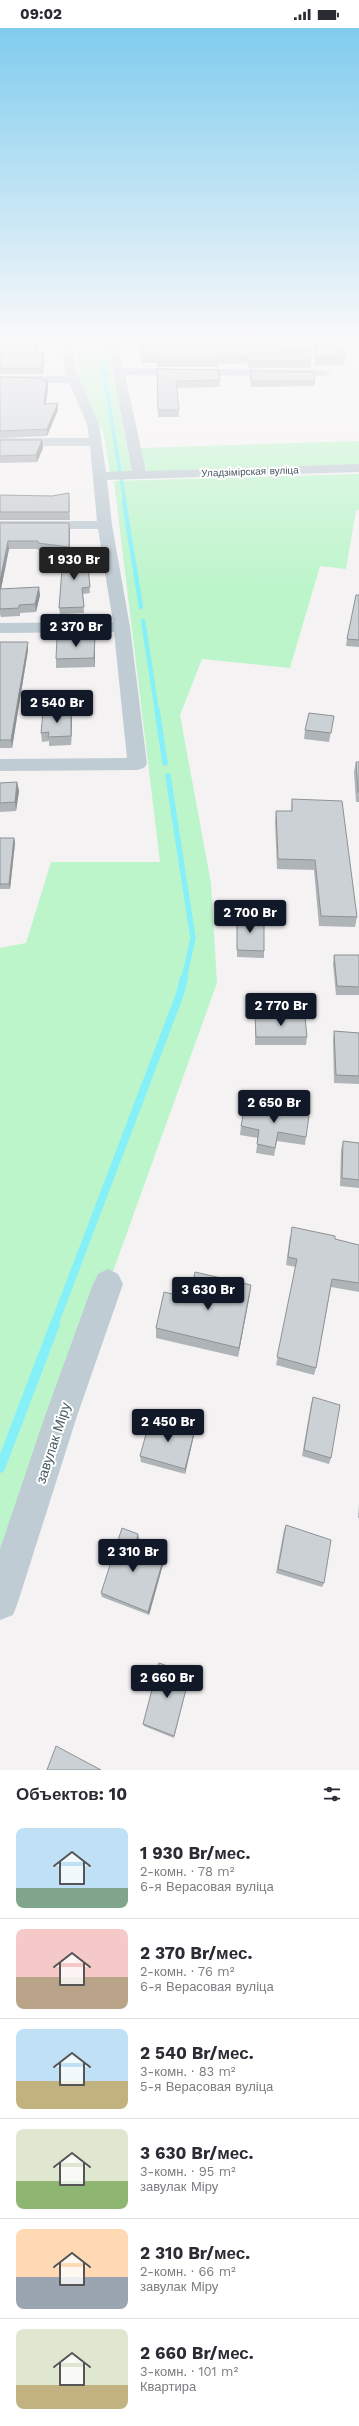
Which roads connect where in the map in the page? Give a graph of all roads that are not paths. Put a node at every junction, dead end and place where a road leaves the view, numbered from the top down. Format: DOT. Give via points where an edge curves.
graph roads {
  1 [pos="93,423"];
  2 [pos="128,423"];
  3 [pos="0,442"];
  4 [pos="96,442"];
  5 [pos="359,468"];
  6 [pos="136,475"];
  7 [pos="106,476"];
  8 [pos="105,524"];
  9 [pos="0,525"];
  10 [pos="122,627"];
  11 [pos="0,628"];
  12 [pos="0,765"];
  13 [pos="108,1284"];
  14 [pos="0,1602"];
  1 -- 4 [label="street"];
  2 -- 6 [label="street"];
  3 -- 4 [label="street"];
  4 -- 7 [label="street"];
  5 -- 6 [label="street, Уладзімірская вуліца"];
  6 -- 7 [label="street, Уладзімірская вуліца"];
  7 -- 8 [label="street"];
  8 -- 9 [label="street"];
  8 -- 10 [label="street"];
  10 -- 11 [label="street"];
  10 -- 12 [label="street" via="137,764"];
  13 -- 14 [label="street, завулак Міру" via="61,1416"];
}
